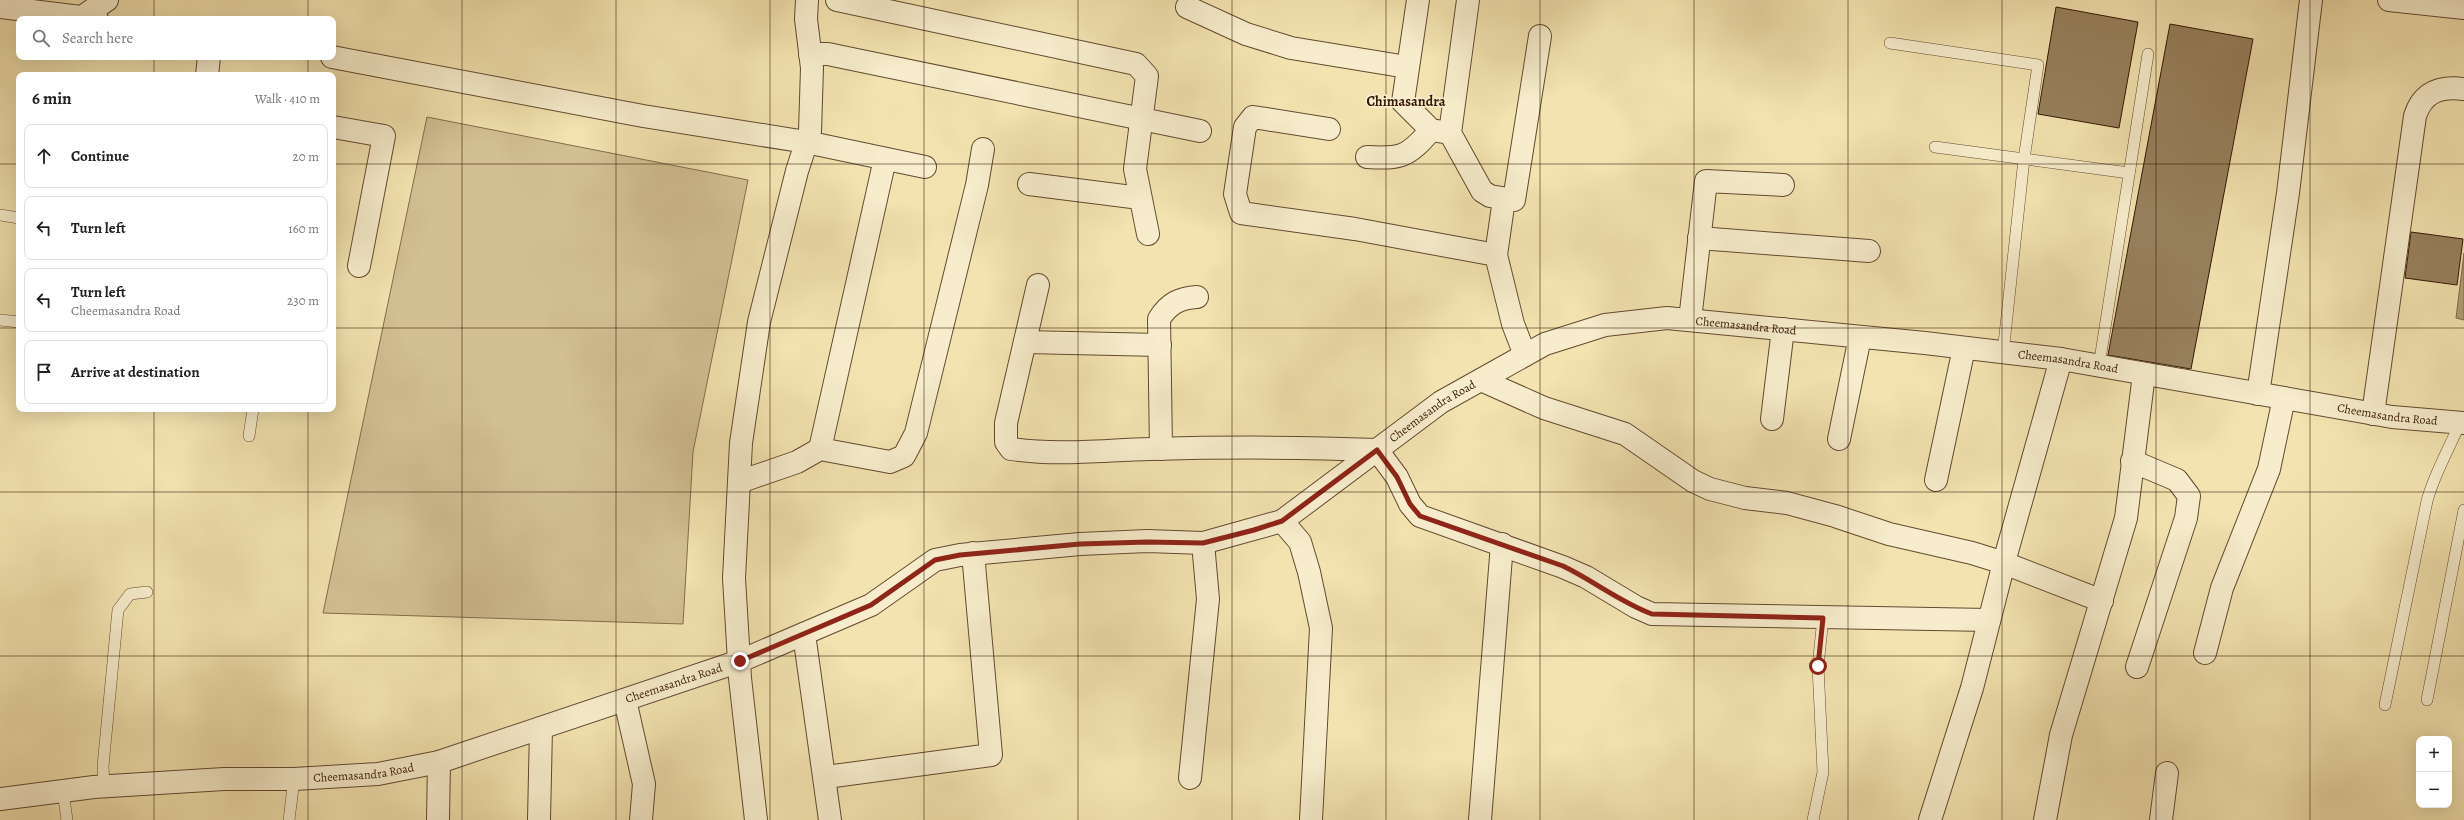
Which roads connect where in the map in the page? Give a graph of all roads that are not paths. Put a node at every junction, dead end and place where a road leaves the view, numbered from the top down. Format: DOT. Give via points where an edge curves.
graph roads {
  1 [pos="107,0"];
  2 [pos="807,0"];
  3 [pos="837,0"];
  4 [pos="1418,0"];
  5 [pos="1468,0"];
  6 [pos="2311,0"];
  7 [pos="2389,0"];
  8 [pos="0,7"];
  9 [pos="1187,7"];
  10 [pos="2464,8"];
  11 [pos="73,16"];
  12 [pos="91,16"];
  13 [pos="1540,36"];
  14 [pos="1890,43"];
  15 [pos="810,54"];
  16 [pos="2148,54"];
  17 [pos="336,58"];
  18 [pos="210,60"];
  19 [pos="1407,67"];
  20 [pos="208,72"];
  21 [pos="2464,89"];
  22 [pos="1142,120"];
  23 [pos="336,128"];
  24 [pos="1328,128"];
  25 [pos="1200,131"];
  26 [pos="1441,132"];
  27 [pos="806,142"];
  28 [pos="1935,147"];
  29 [pos="983,149"];
  30 [pos="1367,157"];
  31 [pos="885,159"];
  32 [pos="2024,159"];
  33 [pos="925,167"];
  34 [pos="2129,173"];
  35 [pos="1029,184"];
  36 [pos="1784,185"];
  37 [pos="1140,198"];
  38 [pos="1504,199"];
  39 [pos="0,215"];
  40 [pos="16,218"];
  41 [pos="1148,234"];
  42 [pos="1699,238"];
  43 [pos="1869,251"];
  44 [pos="1496,255"];
  45 [pos="359,266"];
  46 [pos="1038,285"];
  47 [pos="1197,296"];
  48 [pos="0,320"];
  49 [pos="1690,320"];
  50 [pos="16,322"];
  51 [pos="1783,329"];
  52 [pos="1860,337"];
  53 [pos="1025,342"];
  54 [pos="1160,345"];
  55 [pos="1964,348"];
  56 [pos="2003,353"];
  57 [pos="1525,355"];
  58 [pos="2061,360"];
  59 [pos="2099,366"];
  60 [pos="2144,374"];
  61 [pos="1481,380"];
  62 [pos="2258,394"];
  63 [pos="2284,398"];
  64 [pos="253,412"];
  65 [pos="2373,414"];
  66 [pos="1772,420"];
  67 [pos="2462,423"];
  68 [pos="249,436"];
  69 [pos="1839,439"];
  70 [pos="820,449"];
  71 [pos="1161,449"];
  72 [pos="1377,450"];
  73 [pos="2132,461"];
  74 [pos="1936,480"];
  75 [pos="738,482"];
  76 [pos="2464,510"];
  77 [pos="1282,521"];
  78 [pos="1203,543"];
  79 [pos="1502,544"];
  80 [pos="972,553"];
  81 [pos="2004,563"];
  82 [pos="147,592"];
  83 [pos="2102,600"];
  84 [pos="1823,618"];
  85 [pos="1989,620"];
  86 [pos="804,634"];
  87 [pos="2205,653"];
  88 [pos="740,661"];
  89 [pos="2137,667"];
  90 [pos="625,700"];
  91 [pos="2427,700"];
  92 [pos="2385,706"];
  93 [pos="541,728"];
  94 [pos="439,762"];
  95 [pos="2167,773"];
  96 [pos="826,777"];
  97 [pos="1190,778"];
  98 [pos="294,779"];
  99 [pos="104,787"];
  100 [pos="63,791"];
  101 [pos="0,799"];
  102 [pos="67,820"];
  103 [pos="289,820"];
  104 [pos="438,820"];
  105 [pos="539,820"];
  106 [pos="641,820"];
  107 [pos="756,820"];
  108 [pos="830,820"];
  109 [pos="1311,820"];
  110 [pos="1480,820"];
  111 [pos="1813,820"];
  112 [pos="1930,820"];
  113 [pos="2045,820"];
  114 [pos="2161,820"];
  1 -- 12 [label="street"];
  2 -- 15 [label="street" via="806,19"];
  3 -- 22 [label="street" via="1136,64 1147,76"];
  4 -- 19 [label="street"];
  5 -- 26 [label="street"];
  6 -- 62 [label="street" via="2288,193"];
  7 -- 10 [label="street"];
  8 -- 11 [label="street"];
  9 -- 19 [label="street" via="1246,34 1291,48"];
  13 -- 38 [label="street" via="1514,200"];
  14 -- 32 [label="lane" via="2038,65"];
  15 -- 22 [label="street" via="828,54"];
  15 -- 27 [label="street" via="812,108"];
  16 -- 34 [label="lane"];
  17 -- 27 [label="street" via="650,117"];
  18 -- 20 [label="street"];
  19 -- 26 [label="street" via="1403,102"];
  21 -- 65 [label="street" via="2447,87 2436,91 2422,102 2415,116"];
  22 -- 25 [label="street"];
  22 -- 37 [label="street" via="1135,170"];
  23 -- 45 [label="street" via="384,136"];
  24 -- 44 [label="street" via="1253,117 1245,127 1235,194 1241,213 1333,226"];
  26 -- 30 [label="street" via="1393,158"];
  26 -- 38 [label="street" via="1482,190 1490,196"];
  27 -- 31 [label="street"];
  27 -- 75 [label="street" via="759,322 748,387"];
  28 -- 32 [label="lane"];
  29 -- 70 [label="street" via="977,185 916,432 904,456 890,462"];
  31 -- 33 [label="street"];
  31 -- 70 [label="street"];
  32 -- 34 [label="lane"];
  32 -- 56 [label="lane"];
  34 -- 59 [label="lane"];
  35 -- 37 [label="street"];
  36 -- 42 [label="street" via="1706,181"];
  37 -- 41 [label="street"];
  38 -- 44 [label="street"];
  39 -- 40 [label="lane"];
  42 -- 43 [label="street"];
  42 -- 49 [label="street"];
  44 -- 57 [label="street" via="1513,324"];
  46 -- 53 [label="street"];
  47 -- 54 [label="street" via="1180,298 1165,309 1159,319"];
  48 -- 50 [label="lane"];
  49 -- 51 [label="street, Cheemasandra Road"];
  49 -- 57 [label="street, Cheemasandra Road" via="1667,318 1605,324 1545,344"];
  51 -- 52 [label="street, Cheemasandra Road"];
  51 -- 66 [label="street"];
  52 -- 55 [label="street, Cheemasandra Road"];
  52 -- 69 [label="street"];
  53 -- 54 [label="street"];
  53 -- 71 [label="street" via="1006,423 1006,442 1011,449 1056,454"];
  54 -- 71 [label="street"];
  55 -- 56 [label="street, Cheemasandra Road"];
  55 -- 74 [label="street"];
  56 -- 58 [label="street, Cheemasandra Road"];
  57 -- 61 [label="street, Cheemasandra Road"];
  58 -- 59 [label="street, Cheemasandra Road"];
  58 -- 81 [label="street"];
  59 -- 60 [label="street, Cheemasandra Road"];
  60 -- 62 [label="street, Cheemasandra Road"];
  60 -- 73 [label="street"];
  61 -- 72 [label="street, Cheemasandra Road" via="1441,402"];
  61 -- 81 [label="street" via="1544,408 1625,434 1687,477 1710,489 1745,498 1787,503 1889,534"];
  62 -- 63 [label="street, Cheemasandra Road"];
  63 -- 65 [label="street, Cheemasandra Road"];
  63 -- 87 [label="street" via="2269,469 2222,588"];
  64 -- 68 [label="lane"];
  65 -- 67 [label="street, Cheemasandra Road"];
  67 -- 92 [label="lane" via="2432,484 2427,501"];
  70 -- 75 [label="street" via="797,462"];
  71 -- 72 [label="street"];
  72 -- 77 [label="street, Cheemasandra Road"];
  72 -- 79 [label="street" via="1397,477 1410,504 1420,516"];
  73 -- 83 [label="street" via="2126,518"];
  73 -- 89 [label="street" via="2177,480 2189,496 2186,518"];
  75 -- 88 [label="street" via="734,578"];
  76 -- 91 [label="lane"];
  77 -- 78 [label="street, Cheemasandra Road"];
  77 -- 109 [label="street" via="1300,542 1321,628"];
  78 -- 80 [label="street, Cheemasandra Road" via="1080,544"];
  78 -- 97 [label="street" via="1208,599"];
  79 -- 84 [label="street" via="1586,577 1636,608 1652,614"];
  79 -- 110 [label="street"];
  80 -- 86 [label="street, Cheemasandra Road" via="935,560 871,605"];
  80 -- 96 [label="street" via="991,755"];
  81 -- 83 [label="street"];
  81 -- 85 [label="street"];
  82 -- 99 [label="lane" via="130,594 118,610 103,766"];
  83 -- 113 [label="street" via="2061,735"];
  84 -- 85 [label="street"];
  84 -- 111 [label="lane" via="1818,666 1823,772"];
  85 -- 112 [label="street" via="1972,688"];
  86 -- 88 [label="street, Cheemasandra Road"];
  86 -- 96 [label="street"];
  88 -- 90 [label="street, Cheemasandra Road"];
  88 -- 107 [label="street"];
  90 -- 93 [label="street, Cheemasandra Road"];
  90 -- 106 [label="street" via="644,784"];
  93 -- 94 [label="street, Cheemasandra Road"];
  93 -- 105 [label="street"];
  94 -- 98 [label="street, Cheemasandra Road" via="378,774"];
  94 -- 104 [label="street"];
  95 -- 114 [label="street"];
  96 -- 108 [label="street"];
  98 -- 99 [label="street, Cheemasandra Road" via="224,779"];
  98 -- 103 [label="lane"];
  99 -- 100 [label="street, Cheemasandra Road"];
  100 -- 101 [label="street, Cheemasandra Road"];
  100 -- 102 [label="lane"];
}
